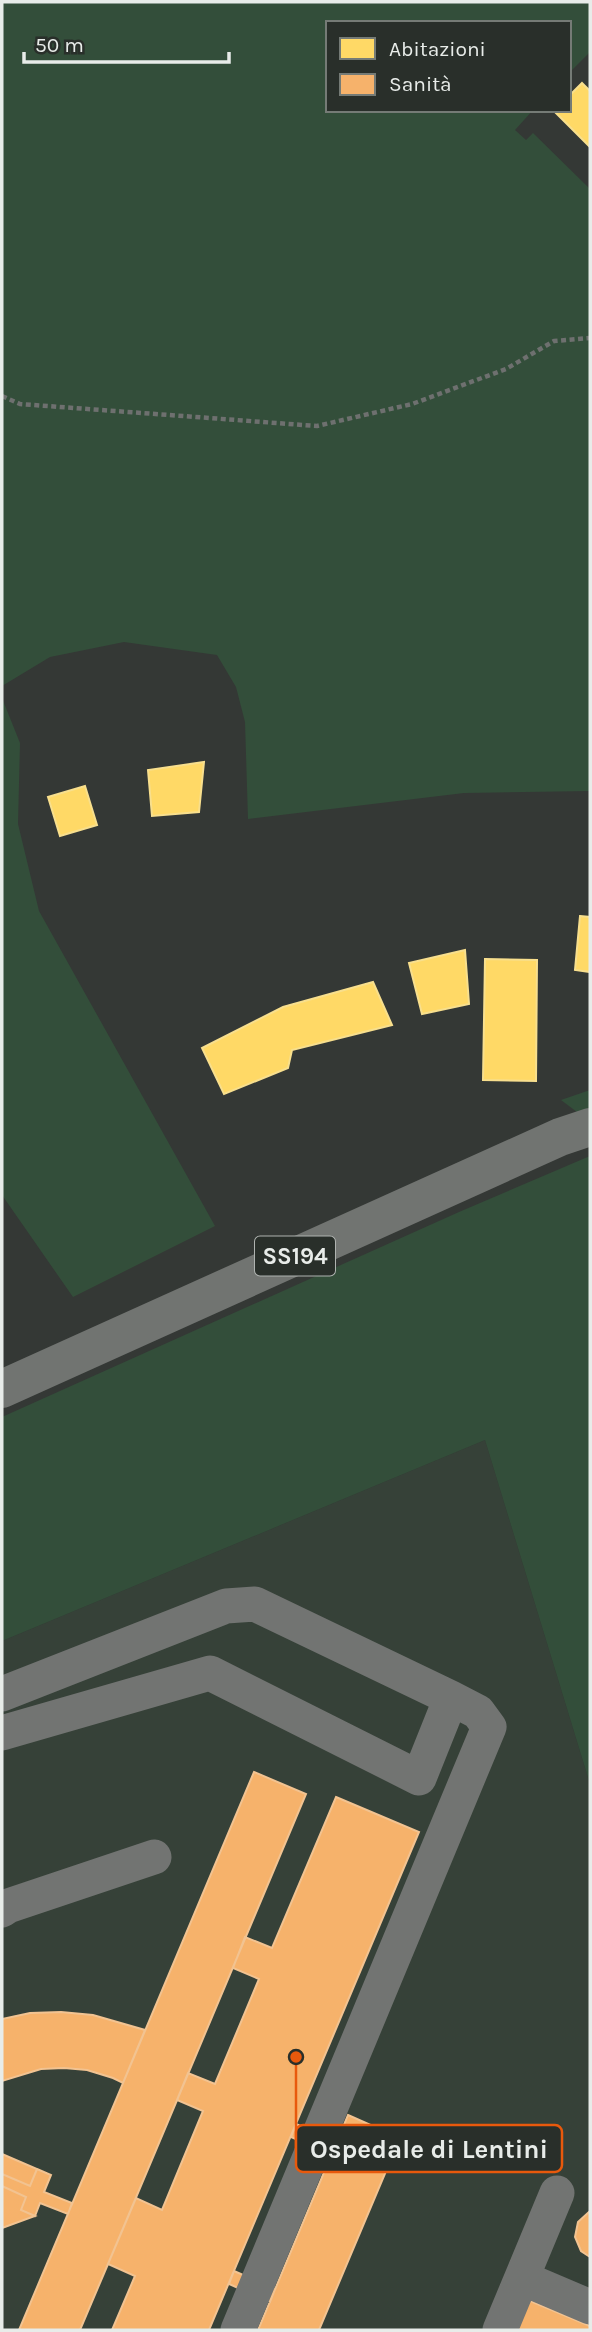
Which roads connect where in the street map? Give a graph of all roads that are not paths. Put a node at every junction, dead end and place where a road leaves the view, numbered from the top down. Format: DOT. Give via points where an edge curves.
graph roads {
  1 [pos="590,1127"];
  2 [pos="2,1389"];
  3 [pos="6,1693"];
  4 [pos="451,1698"];
  5 [pos="10,1730"];
  6 [pos="155,1857"];
  7 [pos="2,1910"];
  8 [pos="557,2193"];
  9 [pos="522,2278"];
  10 [pos="590,2306"];
  11 [pos="238,2330"];
  12 [pos="500,2330"];
  1 -- 2 [label="main road, SS194"];
  3 -- 4 [label="lane" via="226,1606 255,1604"];
  3 -- 5 [label="lane"];
  4 -- 5 [label="lane" via="419,1778 210,1673"];
  4 -- 11 [label="lane" via="478,1712 489,1727"];
  6 -- 7 [label="lane"];
  8 -- 9 [label="lane"];
  9 -- 10 [label="lane"];
  9 -- 12 [label="lane"];
}
